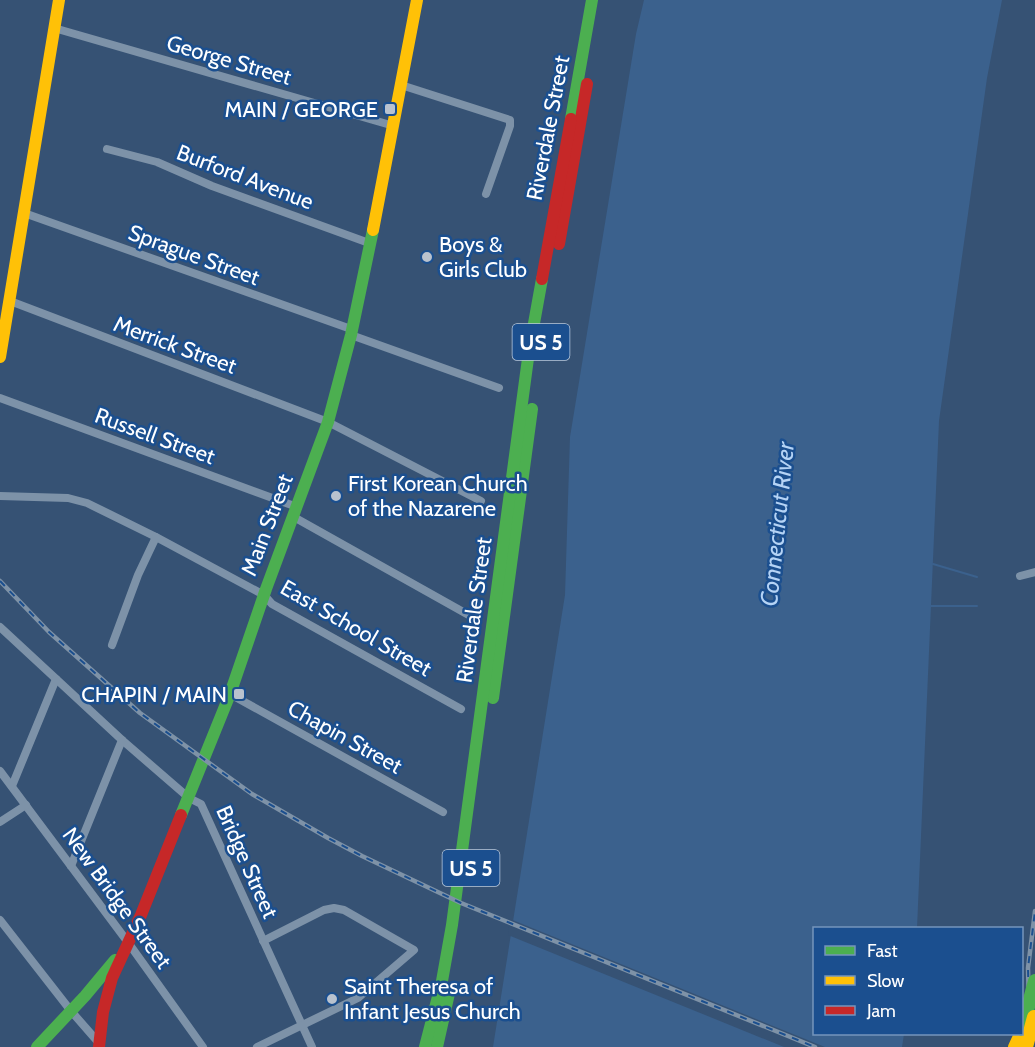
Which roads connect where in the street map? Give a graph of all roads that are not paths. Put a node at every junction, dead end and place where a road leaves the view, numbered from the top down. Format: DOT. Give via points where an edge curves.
graph roads {
  1 [pos="59,0"];
  2 [pos="417,0"];
  3 [pos="592,0"];
  4 [pos="602,0"];
  5 [pos="54,28"];
  6 [pos="401,85"];
  7 [pos="394,126"];
  8 [pos="107,149"];
  9 [pos="486,194"];
  10 [pos="24,213"];
  11 [pos="369,243"];
  12 [pos="10,301"];
  13 [pos="351,332"];
  14 [pos="0,357"];
  15 [pos="499,388"];
  16 [pos="0,398"];
  17 [pos="328,422"];
  18 [pos="0,496"];
  19 [pos="481,501"];
  20 [pos="295,512"];
  21 [pos="156,537"];
  22 [pos="1035,572"];
  23 [pos="1020,576"];
  24 [pos="264,595"];
  25 [pos="474,618"];
  26 [pos="0,627"];
  27 [pos="112,645"];
  28 [pos="56,679"];
  29 [pos="230,694"];
  30 [pos="461,709"];
  31 [pos="122,740"];
  32 [pos="0,771"];
  33 [pos="12,786"];
  34 [pos="189,798"];
  35 [pos="26,805"];
  36 [pos="443,812"];
  37 [pos="0,822"];
  38 [pos="71,866"];
  39 [pos="0,920"];
  40 [pos="127,941"];
  41 [pos="263,941"];
  42 [pos="1035,981"];
  43 [pos="71,1011"];
  44 [pos="1035,1014"];
  45 [pos="302,1024"];
  46 [pos="1023,1025"];
  47 [pos="99,1045"];
  48 [pos="37,1047"];
  49 [pos="202,1047"];
  50 [pos="256,1047"];
  51 [pos="312,1047"];
  52 [pos="425,1047"];
  53 [pos="437,1047"];
  54 [pos="1026,1047"];
  1 -- 5 [label="main road"];
  2 -- 6 [label="main road, Main Street"];
  3 -- 52 [label="main road, Riverdale Street / US 5" via="529,351 448,954"];
  4 -- 53 [label="main road, Riverdale Street / US 5" via="541,345 461,937"];
  5 -- 7 [label="street, George Street"];
  5 -- 10 [label="main road"];
  6 -- 7 [label="main road, Main Street"];
  6 -- 9 [label="street" via="510,120"];
  7 -- 11 [label="main road, Main Street"];
  8 -- 11 [label="street, Burford Avenue" via="157,162"];
  10 -- 12 [label="main road"];
  10 -- 13 [label="street, Sprague Street"];
  11 -- 13 [label="main road, Main Street"];
  12 -- 14 [label="main road"];
  12 -- 17 [label="street, Merrick Street"];
  13 -- 15 [label="street, Sprague Street"];
  13 -- 17 [label="main road, Main Street"];
  16 -- 20 [label="street, Russell Street"];
  17 -- 19 [label="street, Merrick Street"];
  17 -- 20 [label="main road, Main Street"];
  18 -- 21 [label="street, East School Street" via="78,500"];
  20 -- 24 [label="main road, Main Street"];
  20 -- 25 [label="street, Russell Street"];
  21 -- 24 [label="street, East School Street"];
  21 -- 27 [label="street"];
  22 -- 23 [label="street"];
  24 -- 29 [label="main road, Main Street"];
  24 -- 30 [label="street, East School Street" via="272,604"];
  26 -- 28 [label="street, Bridge Street"];
  28 -- 31 [label="street, Bridge Street"];
  28 -- 33 [label="street"];
  29 -- 34 [label="main road, Main Street"];
  29 -- 36 [label="street, Chapin Street"];
  31 -- 34 [label="street, Bridge Street"];
  31 -- 38 [label="street"];
  32 -- 33 [label="street, New Bridge Street"];
  33 -- 35 [label="street, New Bridge Street"];
  34 -- 40 [label="main road, Main Street"];
  34 -- 41 [label="street, Bridge Street" via="201,804"];
  35 -- 37 [label="street"];
  35 -- 38 [label="street, New Bridge Street"];
  38 -- 40 [label="street, New Bridge Street"];
  39 -- 43 [label="street"];
  40 -- 43 [label="main road" via="105,974"];
  40 -- 47 [label="main road, Main Street" via="107,997"];
  40 -- 49 [label="street, New Bridge Street"];
  41 -- 45 [label="street, Bridge Street"];
  41 -- 45 [label="street" via="334,908 414,950 358,998"];
  42 -- 46 [label="main road, bridge"];
  43 -- 47 [label="street"];
  43 -- 48 [label="main road"];
  44 -- 54 [label="main road, bridge"];
  45 -- 50 [label="street"];
  45 -- 51 [label="street, Bridge Street"];
}
